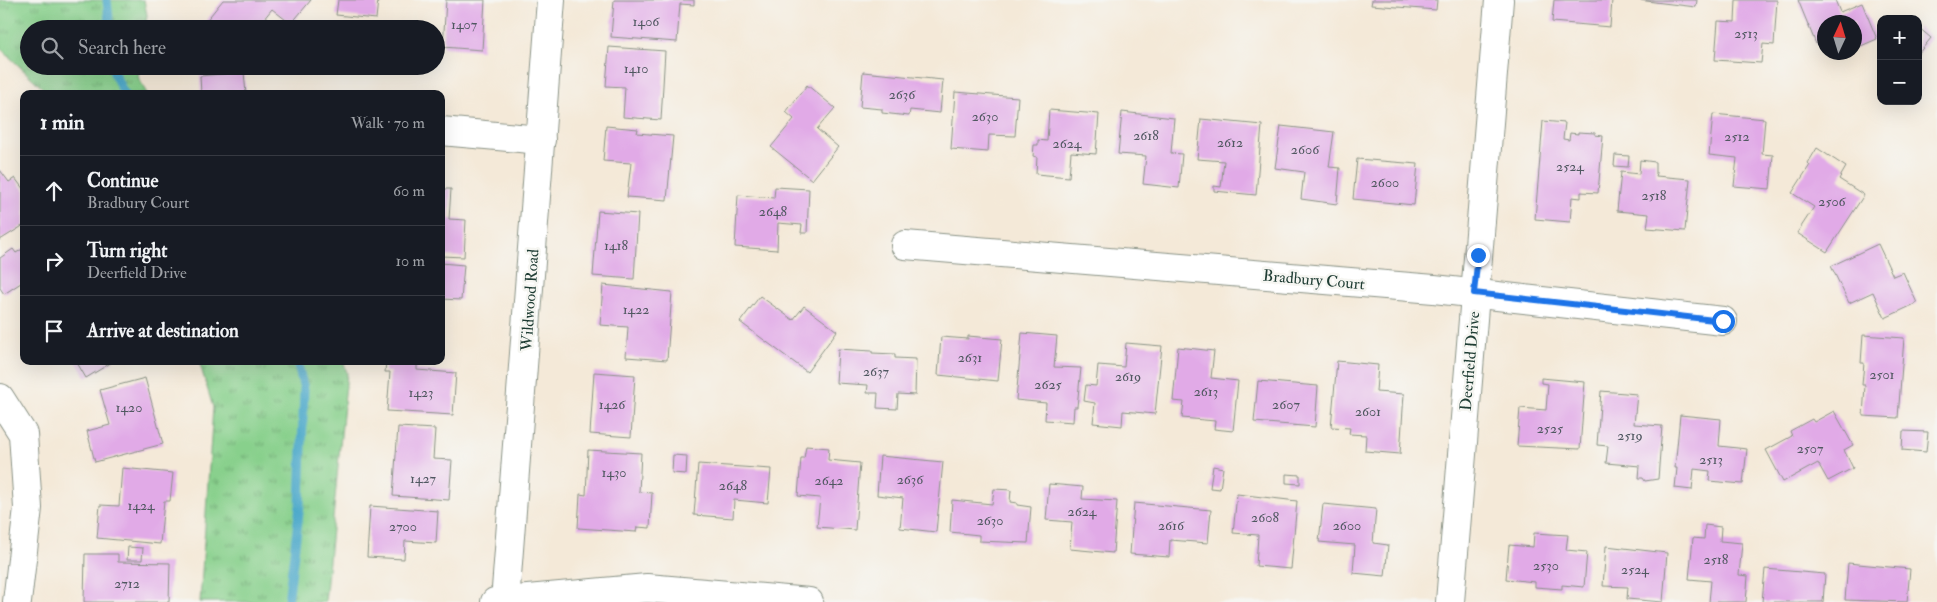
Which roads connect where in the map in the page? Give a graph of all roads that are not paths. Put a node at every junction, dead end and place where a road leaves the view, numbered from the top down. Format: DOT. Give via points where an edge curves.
graph roads {
  1 [pos="551,0"];
  2 [pos="1499,0"];
  3 [pos="445,131"];
  4 [pos="541,140"];
  5 [pos="904,245"];
  6 [pos="1474,293"];
  7 [pos="1723,321"];
  8 [pos="0,398"];
  9 [pos="502,601"];
  10 [pos="17,602"];
  11 [pos="809,602"];
  12 [pos="1450,602"];
  1 -- 4 [label="street, Wildwood Road"];
  2 -- 6 [label="street, Deerfield Drive"];
  3 -- 4 [label="street"];
  4 -- 9 [label="street, Wildwood Road"];
  5 -- 6 [label="street, Bradbury Court"];
  6 -- 7 [label="street, Bradbury Court"];
  6 -- 12 [label="street, Deerfield Drive"];
  8 -- 10 [label="street" via="23,434 28,508"];
  9 -- 11 [label="street" via="647,588"];
}
